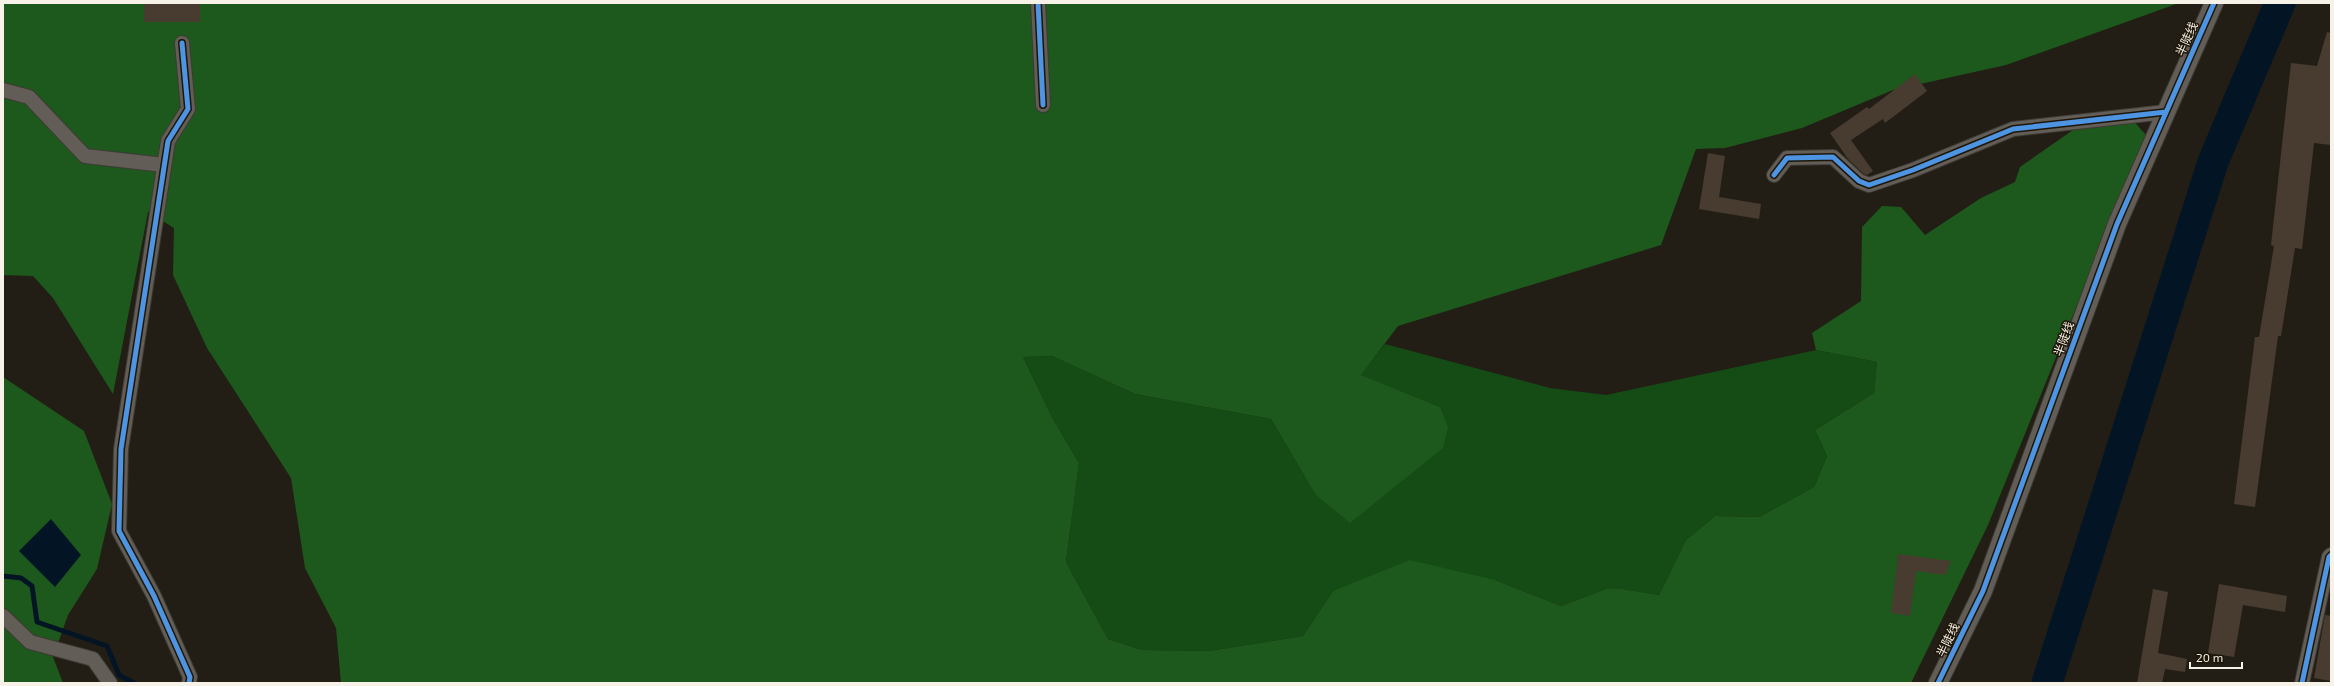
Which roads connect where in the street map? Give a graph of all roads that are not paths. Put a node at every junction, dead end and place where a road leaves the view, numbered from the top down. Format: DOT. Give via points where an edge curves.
graph roads {
  1 [pos="1038,3"];
  2 [pos="2214,3"];
  3 [pos="182,43"];
  4 [pos="3,90"];
  5 [pos="1044,105"];
  6 [pos="2166,112"];
  7 [pos="164,165"];
  8 [pos="1774,175"];
  9 [pos="2331,555"];
  10 [pos="3,616"];
  11 [pos="110,683"];
  12 [pos="189,683"];
  13 [pos="1938,683"];
  14 [pos="2302,683"];
  1 -- 5 [label="street"];
  2 -- 6 [label="street, 半陡线"];
  3 -- 7 [label="street" via="188,109 168,141"];
  4 -- 7 [label="street" via="29,97 85,156"];
  6 -- 8 [label="street" via="2013,129 1869,185 1859,181 1833,157 1787,158"];
  6 -- 13 [label="street, 半陡线" via="2117,224 1982,591"];
  7 -- 12 [label="street" via="121,449 119,531 154,596 190,677"];
  9 -- 14 [label="street"];
  10 -- 11 [label="street" via="30,642 93,659"];
}
